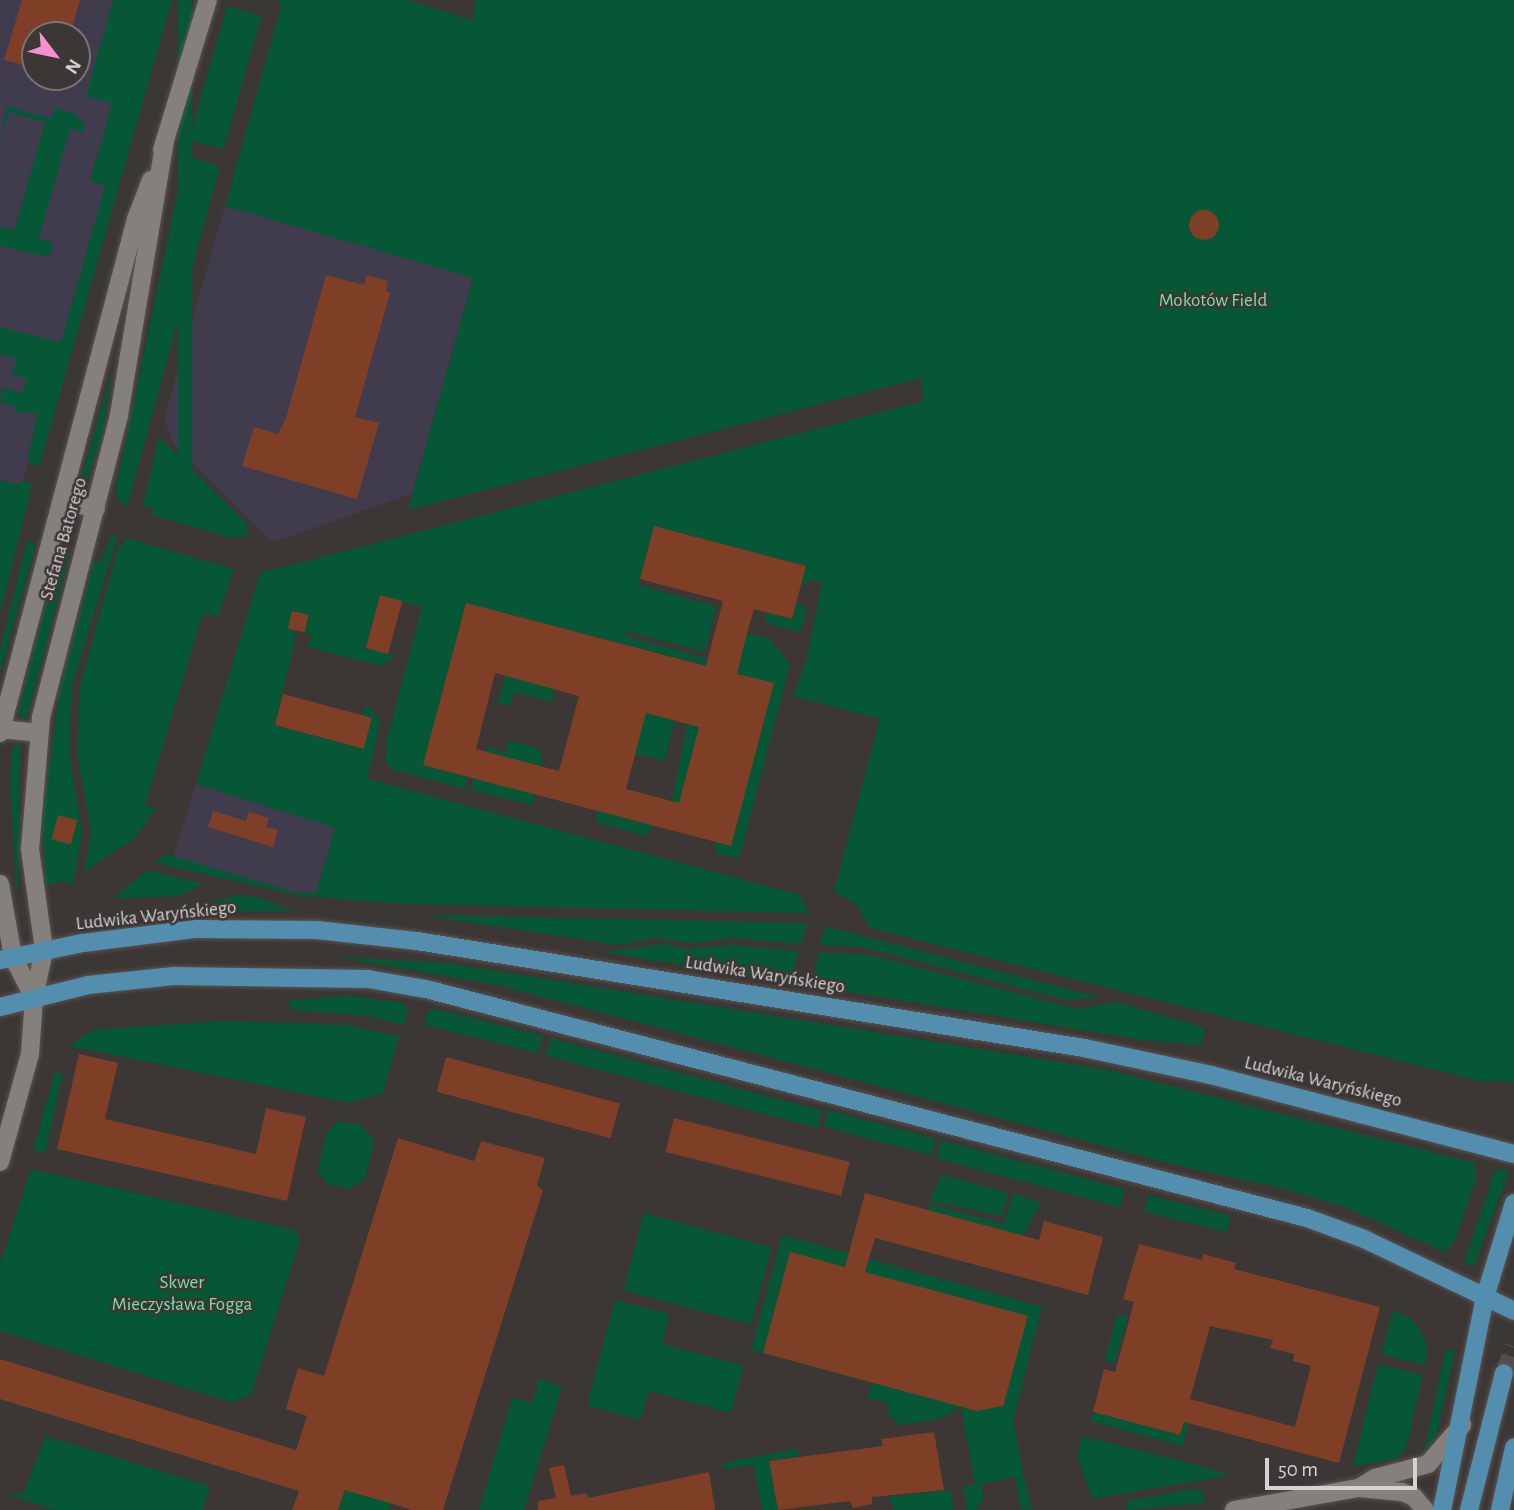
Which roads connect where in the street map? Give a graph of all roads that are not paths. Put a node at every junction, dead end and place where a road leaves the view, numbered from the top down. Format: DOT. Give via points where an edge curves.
graph roads {
  1 [pos="208,0"];
  2 [pos="165,141"];
  3 [pos="62,500"];
  4 [pos="96,509"];
  5 [pos="0,731"];
  6 [pos="38,733"];
  7 [pos="0,884"];
  8 [pos="44,950"];
  9 [pos="7,959"];
  10 [pos="34,998"];
  11 [pos="0,1007"];
  12 [pos="1514,1154"];
  13 [pos="0,1162"];
  14 [pos="1514,1203"];
  15 [pos="1485,1297"];
  16 [pos="1514,1311"];
  17 [pos="1504,1373"];
  18 [pos="1461,1425"];
  19 [pos="1514,1448"];
  20 [pos="1359,1488"];
  21 [pos="1234,1510"];
  22 [pos="1425,1510"];
  23 [pos="1442,1510"];
  24 [pos="1469,1510"];
  25 [pos="1500,1510"];
  1 -- 2 [label="street, Stefana Batorego"];
  2 -- 3 [label="street, Stefana Batorego" via="136,219"];
  2 -- 4 [label="street, Stefana Batorego" via="119,415"];
  3 -- 4 [label="street"];
  3 -- 5 [label="street, Stefana Batorego"];
  4 -- 6 [label="street, Stefana Batorego" via="57,645"];
  5 -- 6 [label="street"];
  6 -- 8 [label="street, Stefana Batorego" via="30,857"];
  7 -- 9 [label="street"];
  8 -- 9 [label="main road, Ludwika Waryńskiego"];
  8 -- 10 [label="street"];
  8 -- 12 [label="main road, Ludwika Waryńskiego" via="233,928 317,930 417,941 1108,1052"];
  9 -- 10 [label="street"];
  10 -- 11 [label="main road"];
  10 -- 13 [label="street" via="30,1054"];
  10 -- 15 [label="main road" via="119,980 174,976 368,979 449,993 1307,1217"];
  14 -- 15 [label="main road"];
  15 -- 16 [label="main road"];
  15 -- 18 [label="main road"];
  17 -- 24 [label="main road"];
  18 -- 20 [label="street" via="1428,1464 1375,1478"];
  18 -- 23 [label="main road"];
  19 -- 25 [label="main road"];
  20 -- 21 [label="street"];
  20 -- 22 [label="street" via="1402,1492"];
}
